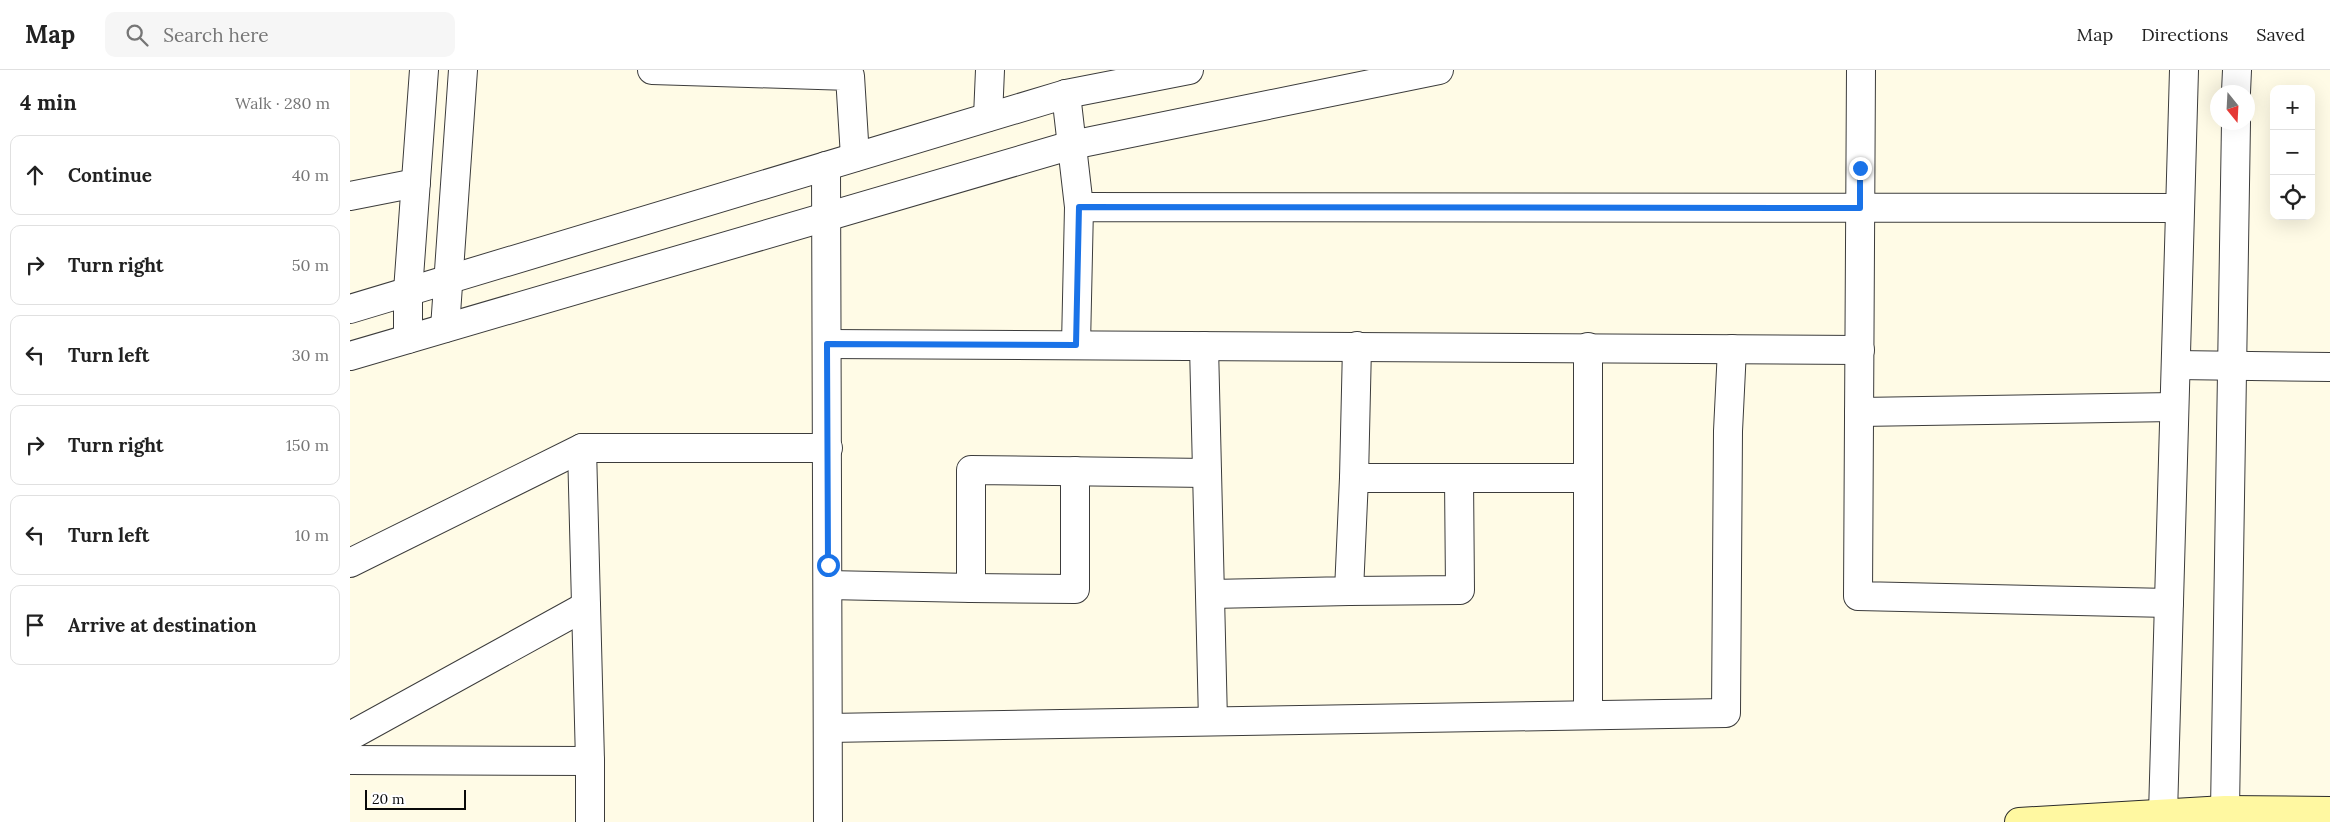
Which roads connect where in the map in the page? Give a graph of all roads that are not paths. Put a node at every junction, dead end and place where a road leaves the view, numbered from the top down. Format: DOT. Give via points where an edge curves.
graph roads {
  1 [pos="424,70"];
  2 [pos="463,70"];
  3 [pos="652,70"];
  4 [pos="990,70"];
  5 [pos="1189,70"];
  6 [pos="1439,70"];
  7 [pos="1861,70"];
  8 [pos="2184,70"];
  9 [pos="2237,70"];
  10 [pos="2236,85"];
  11 [pos="1066,94"];
  12 [pos="988,117"];
  13 [pos="2236,130"];
  14 [pos="1072,145"];
  15 [pos="855,156"];
  16 [pos="826,166"];
  17 [pos="416,183"];
  18 [pos="350,196"];
  19 [pos="1079,207"];
  20 [pos="1860,208"];
  21 [pos="2180,208"];
  22 [pos="827,217"];
  23 [pos="448,278"];
  24 [pos="408,291"];
  25 [pos="350,309"];
  26 [pos="445,328"];
  27 [pos="408,339"];
  28 [pos="827,344"];
  29 [pos="1076,345"];
  30 [pos="1204,346"];
  31 [pos="1357,346"];
  32 [pos="1588,347"];
  33 [pos="1732,348"];
  34 [pos="1860,350"];
  35 [pos="350,356"];
  36 [pos="2176,365"];
  37 [pos="2232,366"];
  38 [pos="2330,367"];
  39 [pos="2174,407"];
  40 [pos="1859,412"];
  41 [pos="582,448"];
  42 [pos="828,448"];
  43 [pos="1075,471"];
  44 [pos="1207,473"];
  45 [pos="1354,478"];
  46 [pos="1459,478"];
  47 [pos="1588,478"];
  48 [pos="350,563"];
  49 [pos="828,585"];
  50 [pos="971,588"];
  51 [pos="1349,591"];
  52 [pos="1210,594"];
  53 [pos="2169,603"];
  54 [pos="586,606"];
  55 [pos="1588,715"];
  56 [pos="1213,721"];
  57 [pos="828,728"];
  58 [pos="350,736"];
  59 [pos="350,760"];
  60 [pos="590,761"];
  61 [pos="2225,810"];
  62 [pos="2330,811"];
  63 [pos="2163,814"];
  64 [pos="590,822"];
  65 [pos="828,822"];
  66 [pos="2019,822"];
  1 -- 17 [label="street"];
  2 -- 23 [label="street"];
  3 -- 15 [label="street" via="850,76"];
  4 -- 12 [label="street"];
  5 -- 11 [label="street"];
  6 -- 14 [label="street"];
  7 -- 20 [label="street"];
  8 -- 21 [label="street"];
  9 -- 10 [label="street"];
  11 -- 12 [label="street"];
  11 -- 14 [label="street"];
  12 -- 15 [label="street"];
  13 -- 37 [label="street"];
  14 -- 19 [label="street"];
  14 -- 22 [label="street"];
  15 -- 16 [label="street"];
  16 -- 22 [label="street"];
  16 -- 23 [label="street"];
  17 -- 18 [label="street"];
  17 -- 24 [label="street"];
  19 -- 20 [label="street"];
  19 -- 29 [label="street"];
  20 -- 21 [label="street"];
  20 -- 34 [label="street"];
  21 -- 36 [label="street"];
  22 -- 26 [label="street"];
  22 -- 28 [label="street"];
  23 -- 24 [label="street"];
  23 -- 26 [label="street"];
  24 -- 25 [label="street"];
  24 -- 27 [label="street"];
  26 -- 27 [label="street"];
  27 -- 35 [label="street"];
  28 -- 29 [label="street"];
  28 -- 42 [label="street"];
  29 -- 30 [label="street"];
  30 -- 31 [label="street"];
  30 -- 44 [label="street"];
  31 -- 32 [label="street"];
  31 -- 45 [label="street"];
  32 -- 33 [label="street"];
  32 -- 47 [label="street"];
  33 -- 34 [label="street"];
  33 -- 55 [label="street" via="1728,430 1726,713"];
  34 -- 40 [label="street"];
  36 -- 37 [label="street"];
  36 -- 39 [label="street"];
  37 -- 38 [label="street"];
  37 -- 61 [label="street"];
  39 -- 40 [label="street"];
  39 -- 53 [label="street"];
  40 -- 53 [label="street" via="1858,596"];
  41 -- 42 [label="street"];
  41 -- 48 [label="street"];
  41 -- 54 [label="street"];
  42 -- 49 [label="street"];
  43 -- 44 [label="street"];
  43 -- 50 [label="street" via="1075,589"];
  43 -- 50 [label="street" via="970,470"];
  44 -- 52 [label="street"];
  45 -- 46 [label="street"];
  45 -- 51 [label="street"];
  46 -- 47 [label="street"];
  46 -- 51 [label="street" via="1460,590"];
  47 -- 55 [label="street"];
  49 -- 50 [label="street"];
  49 -- 57 [label="street"];
  51 -- 52 [label="street"];
  52 -- 56 [label="street"];
  53 -- 63 [label="street"];
  54 -- 58 [label="street"];
  54 -- 60 [label="street"];
  55 -- 56 [label="street"];
  56 -- 57 [label="street"];
  57 -- 65 [label="street"];
  59 -- 60 [label="street"];
  60 -- 64 [label="street"];
  61 -- 62 [label="main road"];
  61 -- 63 [label="main road"];
  63 -- 66 [label="main road"];
}
